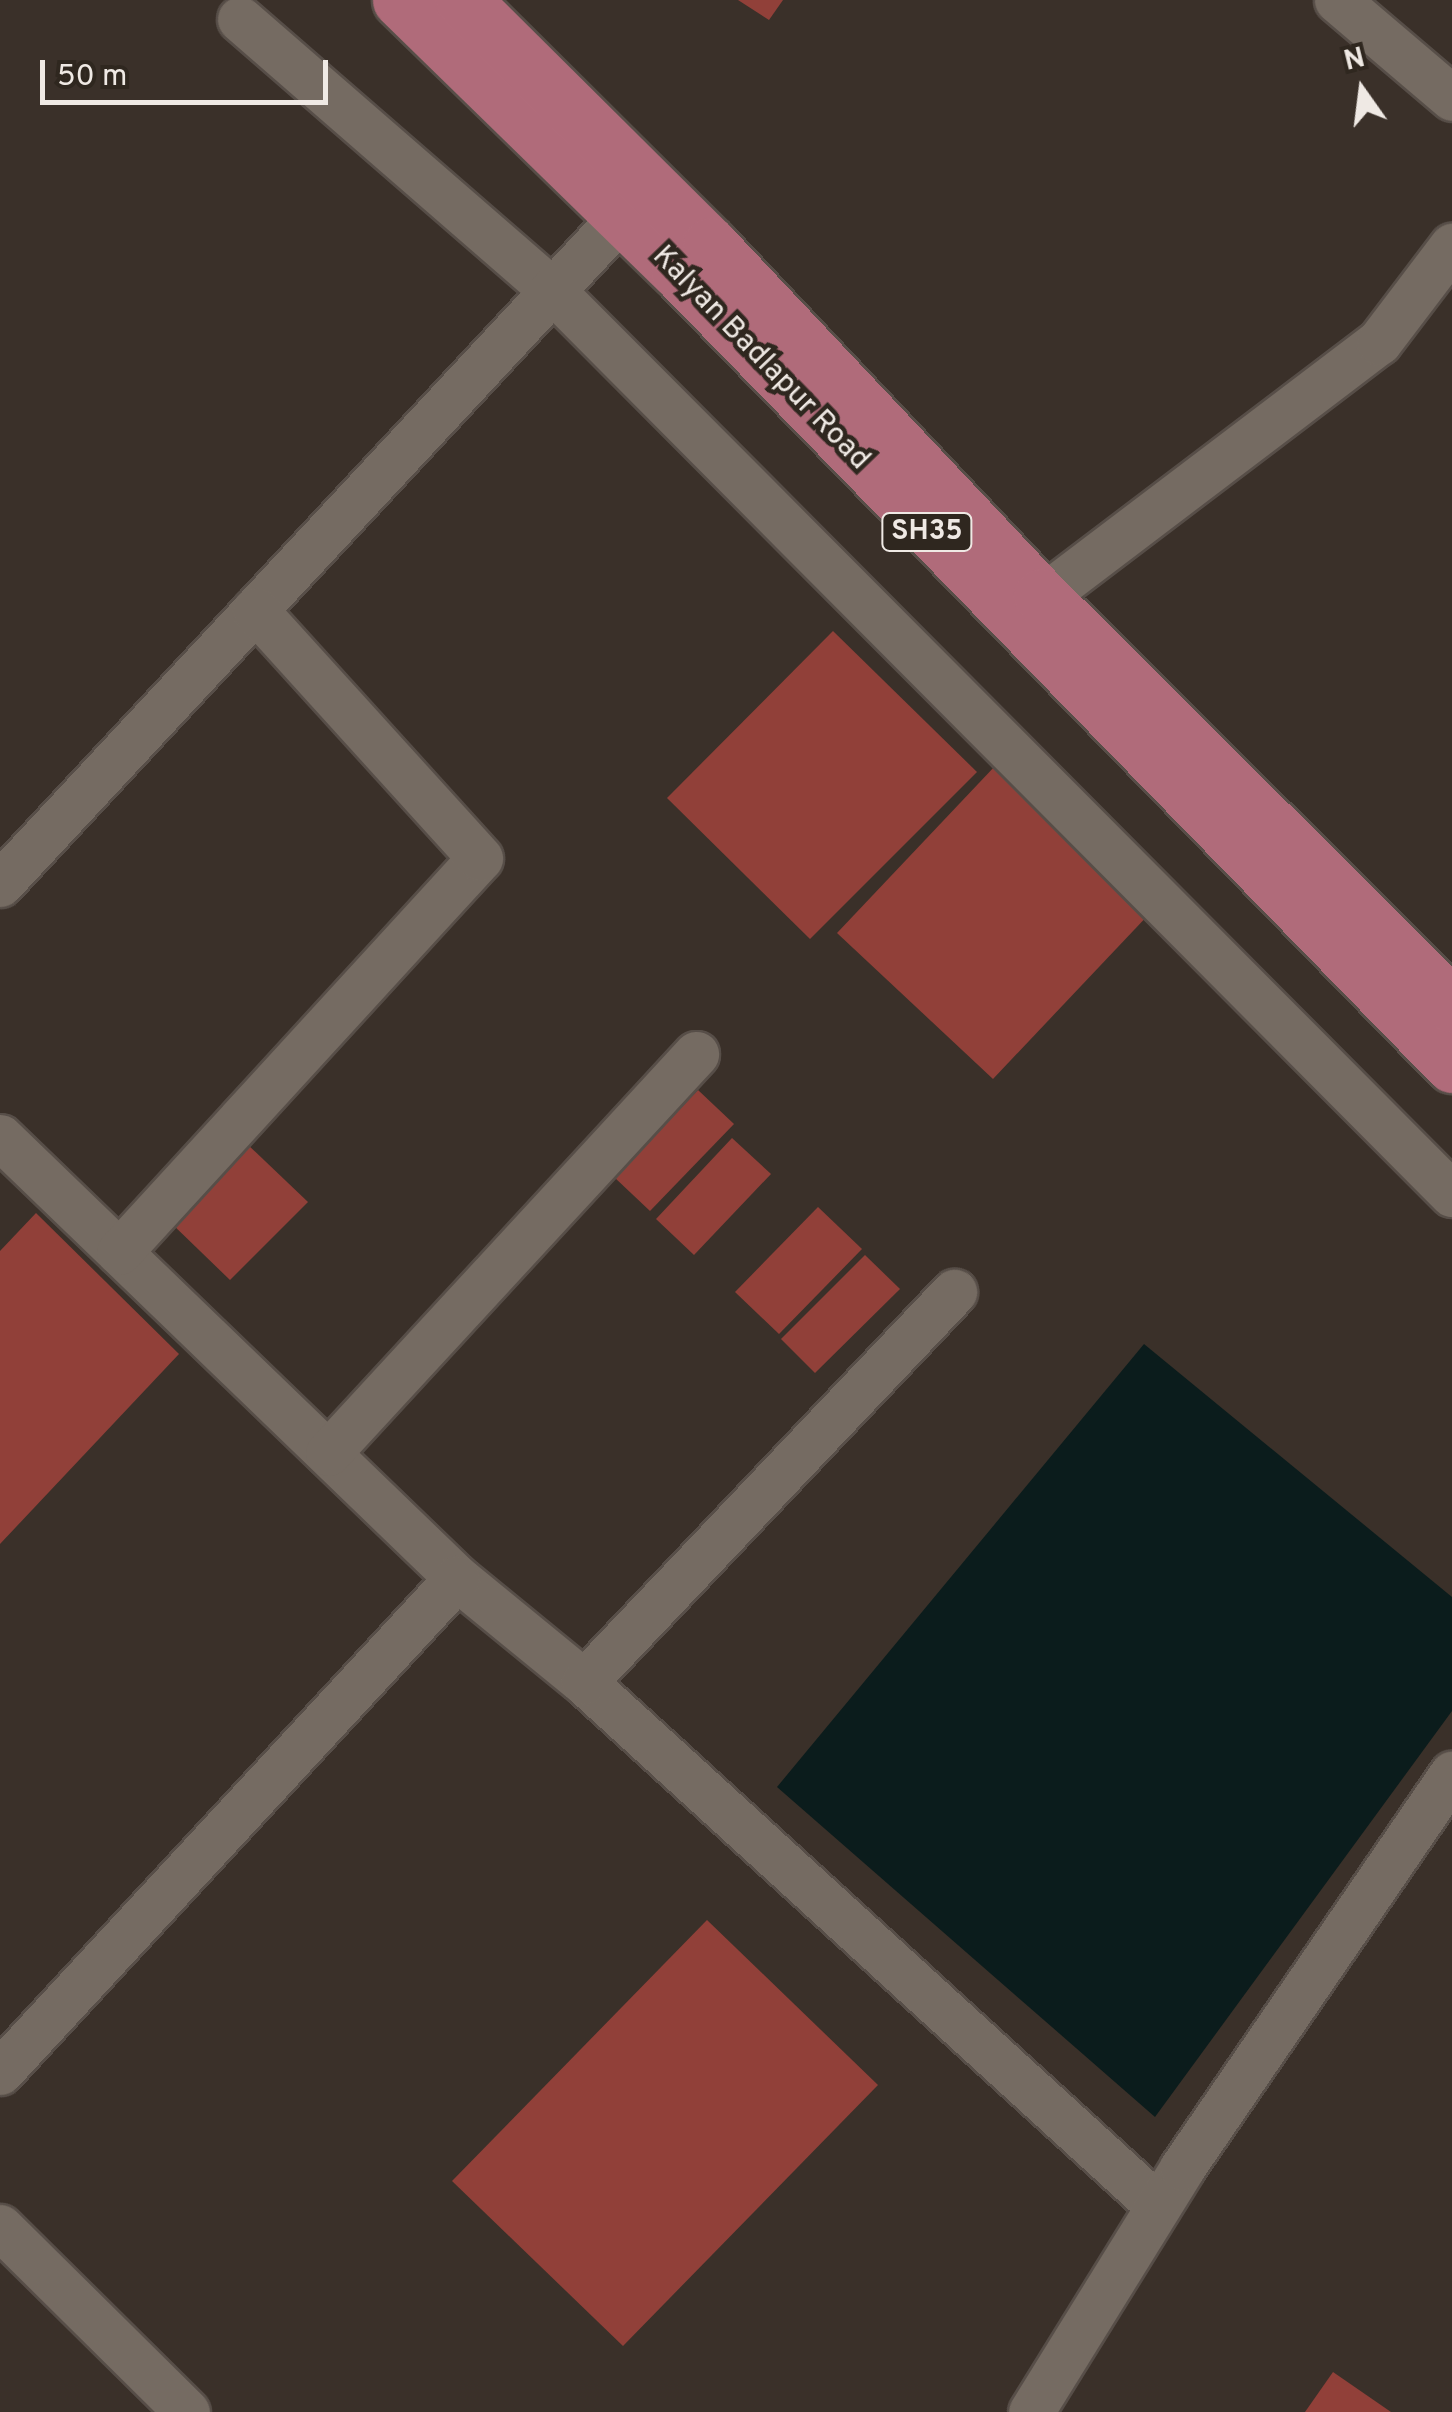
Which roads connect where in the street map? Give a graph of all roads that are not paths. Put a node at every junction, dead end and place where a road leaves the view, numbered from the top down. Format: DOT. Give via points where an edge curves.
graph roads {
  1 [pos="400,0"];
  2 [pos="462,0"];
  3 [pos="1342,2"];
  4 [pos="240,19"];
  5 [pos="1452,98"];
  6 [pos="621,216"];
  7 [pos="1452,246"];
  8 [pos="694,258"];
  9 [pos="552,290"];
  10 [pos="1026,608"];
  11 [pos="254,610"];
  12 [pos="0,884"];
  13 [pos="1452,1005"];
  14 [pos="696,1054"];
  15 [pos="1452,1065"];
  16 [pos="0,1137"];
  17 [pos="1452,1194"];
  18 [pos="119,1252"];
  19 [pos="954,1292"];
  20 [pos="328,1453"];
  21 [pos="456,1578"];
  22 [pos="584,1682"];
  23 [pos="1452,1774"];
  24 [pos="0,2072"];
  25 [pos="1158,2206"];
  26 [pos="0,2227"];
  27 [pos="187,2412"];
  28 [pos="1030,2412"];
  1 -- 6 [label="main road, Kalyan Badlapur Road / SH35"];
  2 -- 8 [label="main road, Kalyan Badlapur Road / SH35"];
  3 -- 5 [label="street"];
  4 -- 9 [label="street"];
  6 -- 8 [label="main road, Kalyan Badlapur Road / SH35"];
  6 -- 9 [label="street"];
  7 -- 10 [label="street" via="1379,342"];
  8 -- 10 [label="main road, Kalyan Badlapur Road / SH35"];
  9 -- 11 [label="street"];
  9 -- 17 [label="street"];
  10 -- 13 [label="main road, Kalyan Badlapur Road / SH35"];
  10 -- 15 [label="main road, Kalyan Badlapur Road / SH35"];
  11 -- 12 [label="street"];
  11 -- 18 [label="street" via="480,858"];
  14 -- 20 [label="street"];
  16 -- 18 [label="street"];
  18 -- 20 [label="street"];
  19 -- 22 [label="street"];
  20 -- 21 [label="street"];
  21 -- 22 [label="street"];
  21 -- 24 [label="street"];
  22 -- 25 [label="street"];
  23 -- 25 [label="street"];
  25 -- 28 [label="street"];
  26 -- 27 [label="street"];
}
